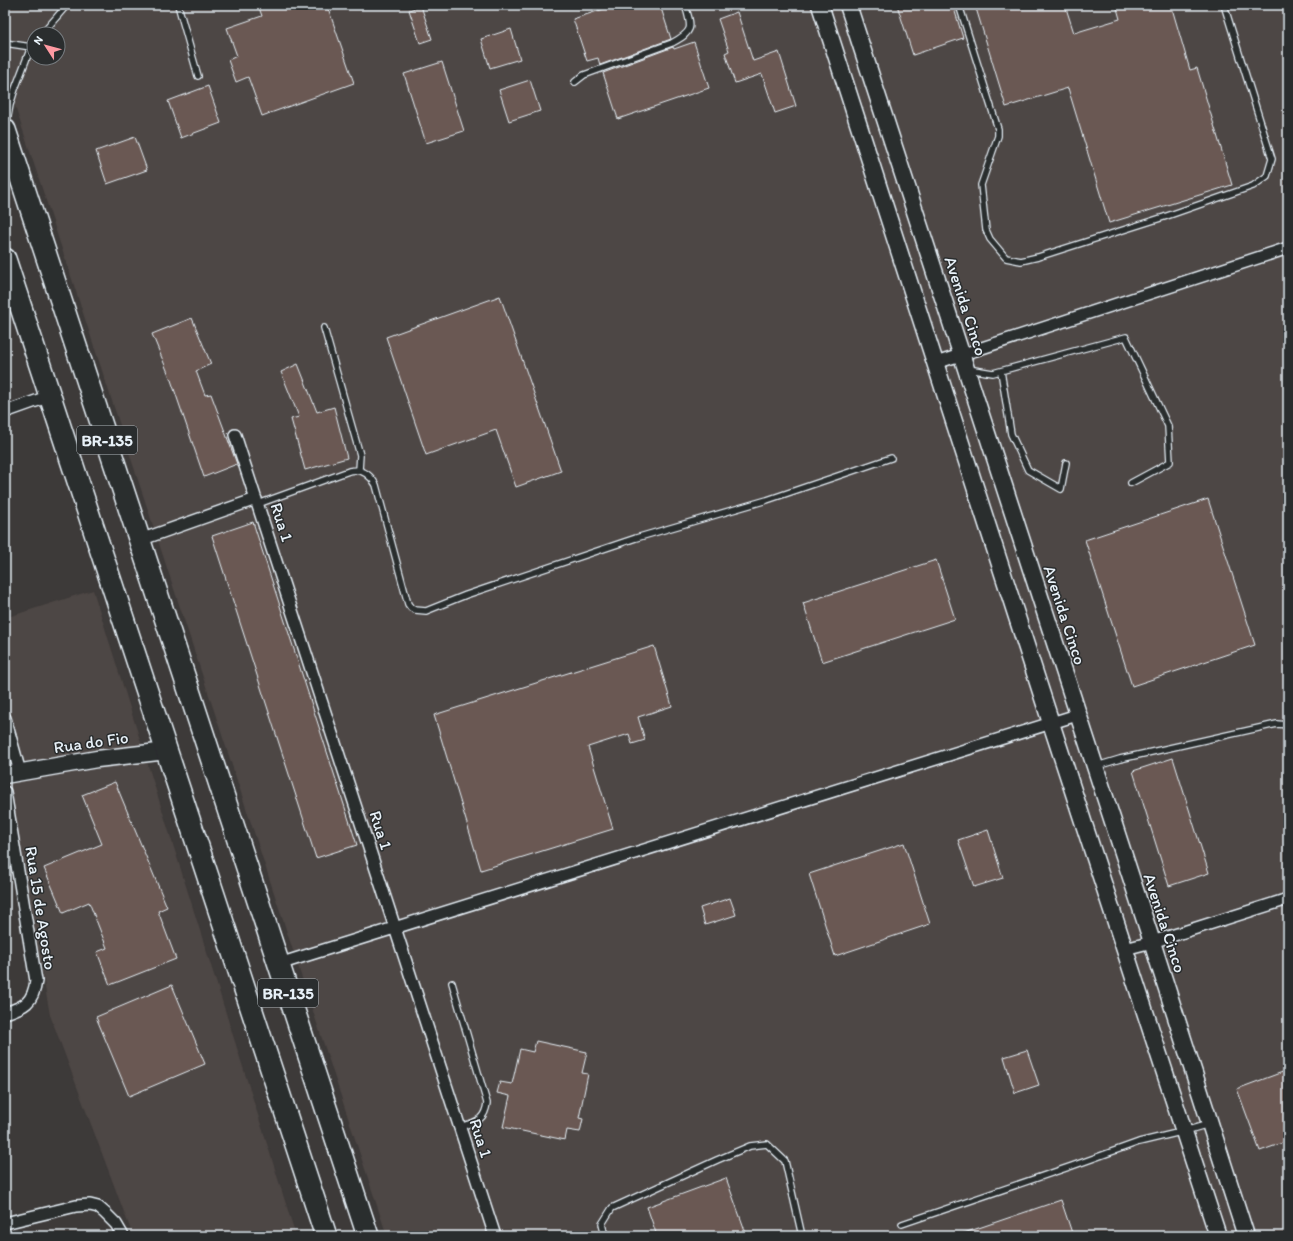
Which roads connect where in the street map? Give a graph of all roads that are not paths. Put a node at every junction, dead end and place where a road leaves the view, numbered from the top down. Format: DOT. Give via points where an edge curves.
graph roads {
  1 [pos="67,5"];
  2 [pos="178,5"];
  3 [pos="685,5"];
  4 [pos="820,5"];
  5 [pos="848,5"];
  6 [pos="959,5"];
  7 [pos="1224,5"];
  8 [pos="49,26"];
  9 [pos="5,43"];
  10 [pos="26,45"];
  11 [pos="26,63"];
  12 [pos="198,76"];
  13 [pos="575,82"];
  14 [pos="5,130"];
  15 [pos="1288,248"];
  16 [pos="5,259"];
  17 [pos="324,328"];
  18 [pos="964,362"];
  19 [pos="936,363"];
  20 [pos="1001,371"];
  21 [pos="50,396"];
  22 [pos="5,412"];
  23 [pos="235,434"];
  24 [pos="891,458"];
  25 [pos="1066,463"];
  26 [pos="359,470"];
  27 [pos="1131,483"];
  28 [pos="257,501"];
  29 [pos="140,540"];
  30 [pos="1077,715"];
  31 [pos="5,718"];
  32 [pos="1051,723"];
  33 [pos="1288,725"];
  34 [pos="167,751"];
  35 [pos="1094,767"];
  36 [pos="13,774"];
  37 [pos="5,792"];
  38 [pos="1288,899"];
  39 [pos="395,928"];
  40 [pos="1152,942"];
  41 [pos="1125,950"];
  42 [pos="279,964"];
  43 [pos="452,983"];
  44 [pos="5,1013"];
  45 [pos="1209,1124"];
  46 [pos="460,1127"];
  47 [pos="1185,1131"];
  48 [pos="5,1223"];
  49 [pos="902,1224"];
  50 [pos="123,1236"];
  51 [pos="326,1236"];
  52 [pos="368,1236"];
  53 [pos="495,1236"];
  54 [pos="605,1236"];
  55 [pos="802,1236"];
  56 [pos="1218,1236"];
  57 [pos="1246,1236"];
  1 -- 8 [label="lane"];
  2 -- 12 [label="lane"];
  3 -- 13 [label="lane" via="691,24 683,37 672,44 584,75"];
  4 -- 19 [label="street"];
  5 -- 18 [label="street, Avenida Cinco"];
  6 -- 7 [label="lane" via="998,129 998,136 981,185 986,230 1006,258 1021,261 1164,218 1253,186 1267,176 1272,159"];
  9 -- 10 [label="lane"];
  11 -- 14 [label="lane" via="10,105"];
  14 -- 29 [label="highway, BR-135"];
  15 -- 18 [label="street"];
  16 -- 21 [label="highway, BR-135"];
  17 -- 26 [label="lane" via="360,455"];
  18 -- 19 [label="street"];
  18 -- 20 [label="lane" via="993,373"];
  18 -- 30 [label="street, Avenida Cinco"];
  19 -- 32 [label="street"];
  20 -- 25 [label="lane" via="1011,434 1028,470 1061,489"];
  20 -- 27 [label="lane" via="1126,337 1168,426 1170,462"];
  21 -- 22 [label="street"];
  21 -- 34 [label="highway, BR-135"];
  23 -- 28 [label="street, Rua 1"];
  24 -- 26 [label="lane" via="766,500 636,538 426,611 411,608 408,604 376,485 370,476"];
  26 -- 28 [label="lane"];
  28 -- 29 [label="street"];
  28 -- 39 [label="street, Rua 1"];
  29 -- 42 [label="highway, BR-135"];
  30 -- 32 [label="street"];
  30 -- 35 [label="street, Avenida Cinco"];
  31 -- 36 [label="street, Rua do Fio"];
  32 -- 39 [label="street"];
  32 -- 41 [label="street"];
  33 -- 35 [label="lane" via="1277,724"];
  34 -- 36 [label="street, Rua do Fio"];
  34 -- 51 [label="highway, BR-135"];
  35 -- 40 [label="street, Avenida Cinco"];
  37 -- 44 [label="street, Rua 15 de Agosto" via="36,981 26,1004"];
  38 -- 40 [label="street"];
  39 -- 42 [label="street"];
  39 -- 46 [label="street, Rua 1"];
  40 -- 41 [label="street"];
  40 -- 45 [label="street, Avenida Cinco"];
  41 -- 47 [label="street"];
  42 -- 52 [label="highway, BR-135"];
  43 -- 46 [label="lane" via="487,1102 480,1120"];
  45 -- 47 [label="lane"];
  45 -- 57 [label="street, Avenida Cinco"];
  46 -- 53 [label="street, Rua 1"];
  47 -- 49 [label="lane" via="1139,1142"];
  47 -- 56 [label="street"];
  48 -- 50 [label="street" via="90,1205 105,1213"];
  54 -- 55 [label="lane" via="602,1224 612,1208 750,1146 767,1144 785,1161"];
}
